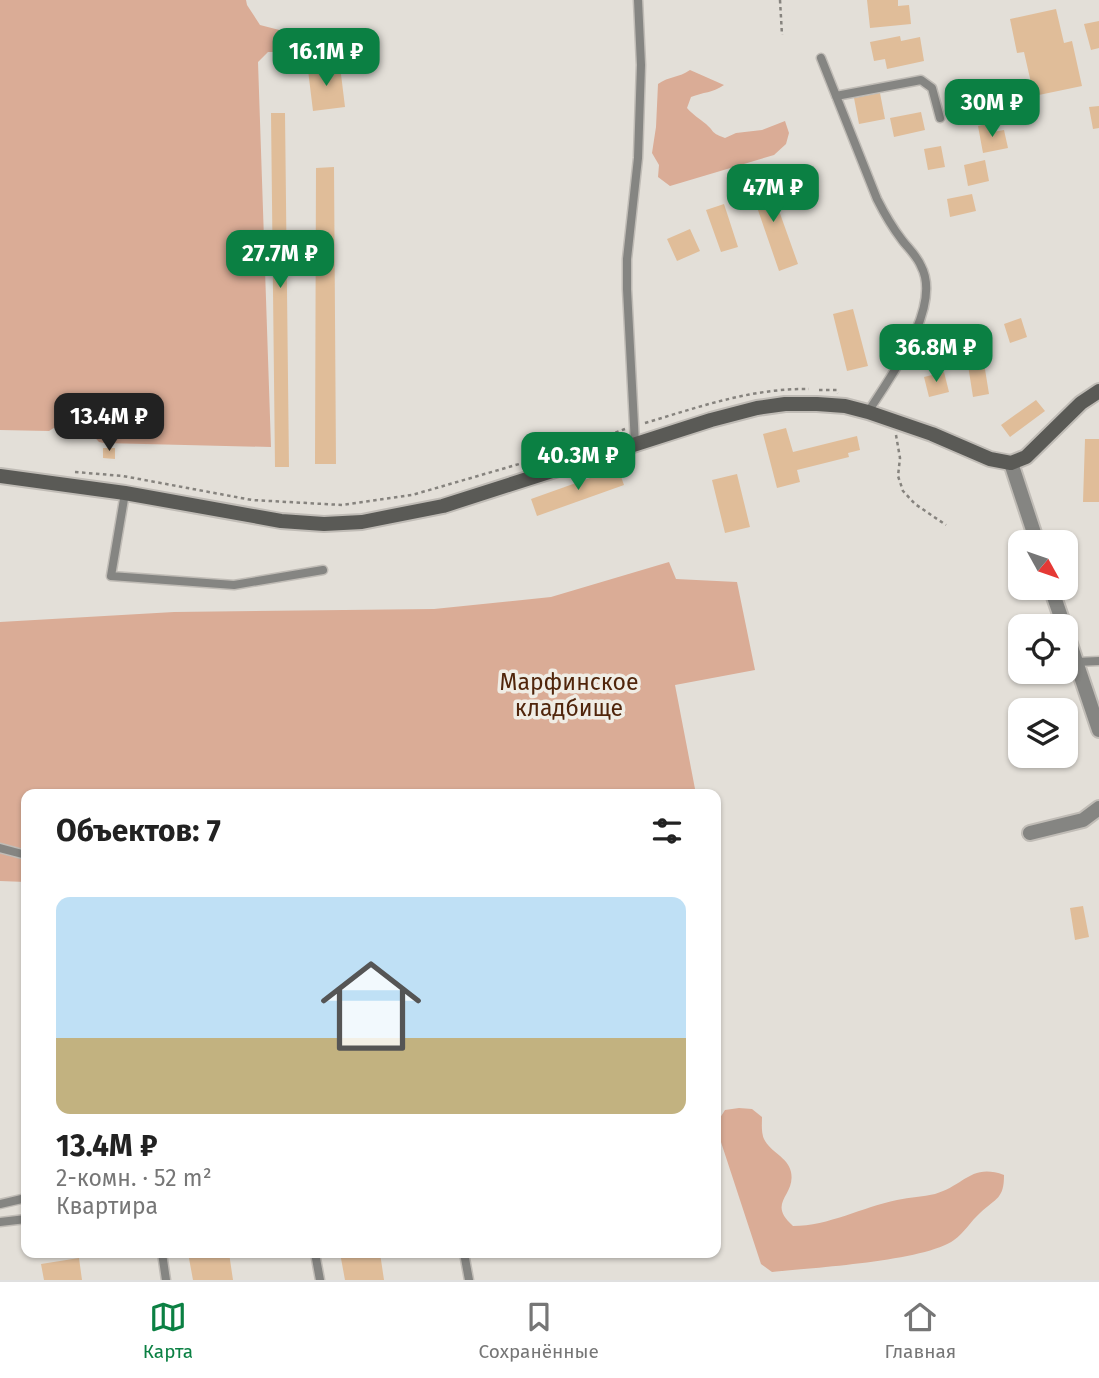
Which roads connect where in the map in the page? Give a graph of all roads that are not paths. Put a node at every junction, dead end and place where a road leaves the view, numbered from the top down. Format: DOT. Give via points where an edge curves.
graph roads {
  1 [pos="638,0"];
  2 [pos="821,58"];
  3 [pos="836,96"];
  4 [pos="940,118"];
  5 [pos="1099,391"];
  6 [pos="869,412"];
  7 [pos="635,444"];
  8 [pos="1011,463"];
  9 [pos="0,476"];
  10 [pos="125,493"];
  11 [pos="1033,530"];
  12 [pos="323,570"];
  13 [pos="1099,661"];
  14 [pos="1078,662"];
  15 [pos="1078,668"];
  16 [pos="1099,730"];
  17 [pos="1099,808"];
  18 [pos="1030,833"];
  19 [pos="0,848"];
  20 [pos="21,854"];
  21 [pos="21,1199"];
  22 [pos="0,1204"];
  23 [pos="21,1220"];
  24 [pos="0,1222"];
  25 [pos="163,1258"];
  26 [pos="316,1258"];
  27 [pos="465,1258"];
  28 [pos="166,1280"];
  29 [pos="320,1280"];
  30 [pos="469,1280"];
  1 -- 7 [label="lane" via="638,158 627,279"];
  2 -- 3 [label="lane"];
  3 -- 4 [label="lane" via="921,80 932,88"];
  3 -- 6 [label="lane" via="877,199 927,280 924,309 913,337"];
  5 -- 8 [label="street" via="1026,457"];
  6 -- 7 [label="street" via="817,404 757,408"];
  6 -- 8 [label="street"];
  7 -- 10 [label="street" via="443,506 362,522 281,521"];
  8 -- 11 [label="street"];
  9 -- 10 [label="street"];
  10 -- 12 [label="lane" via="111,576 234,585"];
  13 -- 14 [label="lane"];
  15 -- 16 [label="street"];
  17 -- 18 [label="street" via="1083,820"];
  19 -- 20 [label="lane"];
  21 -- 22 [label="lane"];
  23 -- 24 [label="lane"];
  25 -- 28 [label="lane"];
  26 -- 29 [label="lane"];
  27 -- 30 [label="lane"];
}
